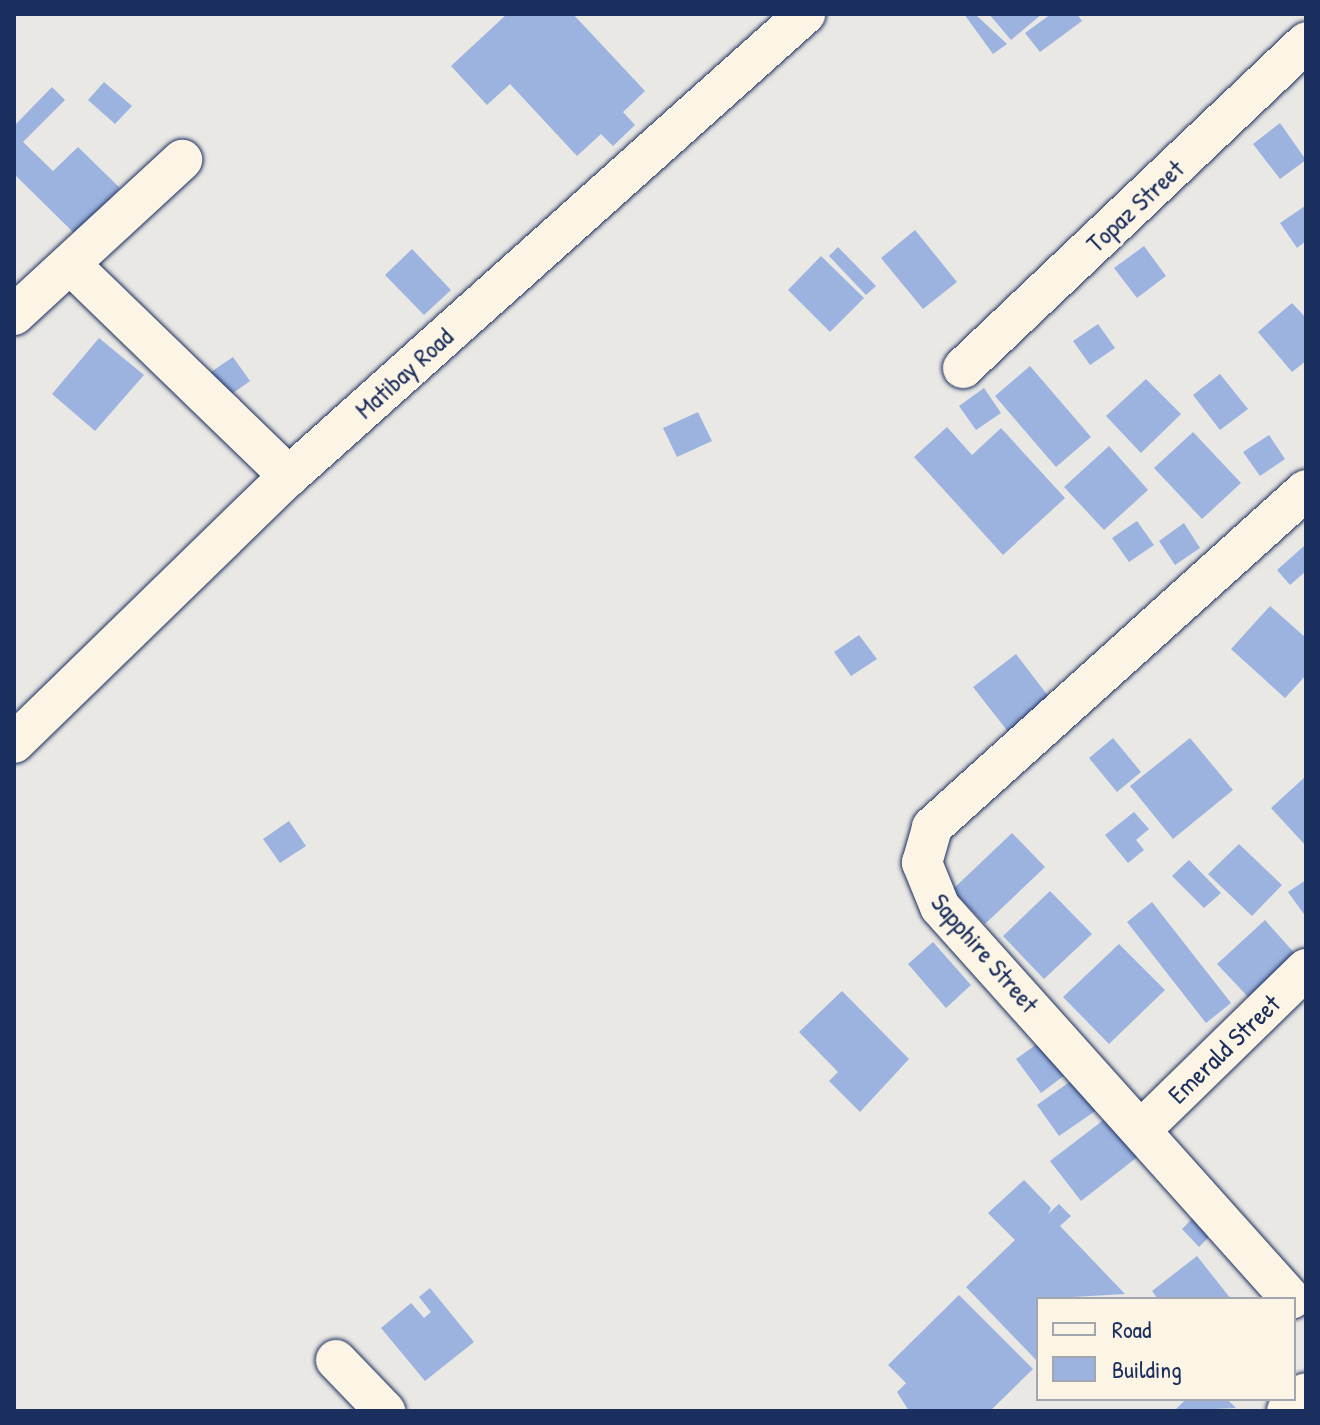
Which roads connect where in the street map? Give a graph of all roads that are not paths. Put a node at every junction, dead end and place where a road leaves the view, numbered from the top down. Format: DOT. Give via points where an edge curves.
graph roads {
  1 [pos="805,14"];
  2 [pos="1306,43"];
  3 [pos="182,160"];
  4 [pos="70,264"];
  5 [pos="14,315"];
  6 [pos="963,368"];
  7 [pos="289,476"];
  8 [pos="1306,490"];
  9 [pos="14,743"];
  10 [pos="1306,969"];
  11 [pos="1142,1129"];
  12 [pos="1290,1297"];
  13 [pos="336,1360"];
  14 [pos="1306,1395"];
  15 [pos="385,1411"];
  16 [pos="1289,1411"];
  1 -- 7 [label="street, Matibay Road"];
  2 -- 6 [label="street, Topaz Street"];
  3 -- 4 [label="street"];
  4 -- 5 [label="street"];
  4 -- 7 [label="street"];
  7 -- 9 [label="street, Matibay Road"];
  8 -- 11 [label="street, Sapphire Street" via="951,808 923,843 929,891 940,907"];
  10 -- 11 [label="street, Emerald Street"];
  11 -- 12 [label="street, Sapphire Street"];
  13 -- 15 [label="street"];
  14 -- 16 [label="street"];
}
